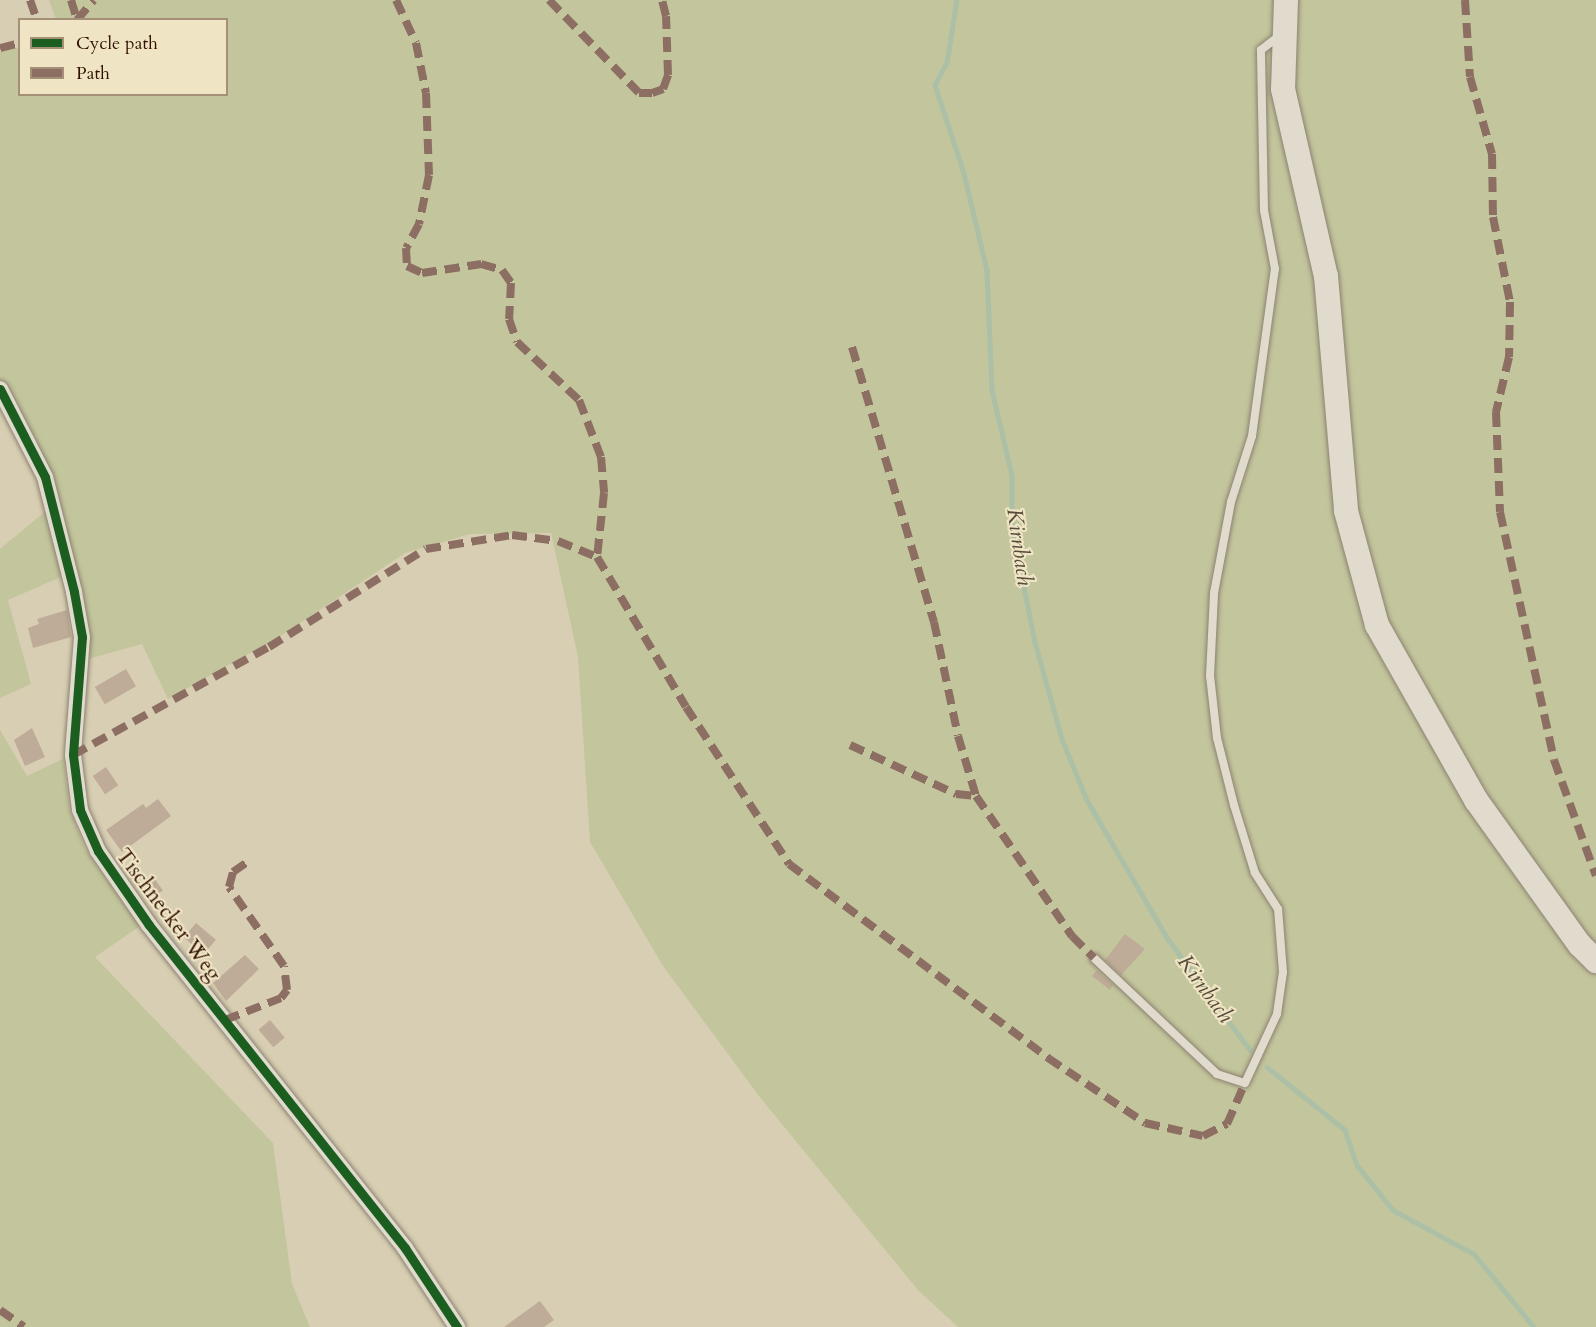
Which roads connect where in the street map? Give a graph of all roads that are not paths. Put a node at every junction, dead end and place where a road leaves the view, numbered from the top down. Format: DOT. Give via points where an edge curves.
graph roads {
  1 [pos="1286,0"];
  2 [pos="1285,31"];
  3 [pos="0,389"];
  4 [pos="1094,958"];
  5 [pos="1596,961"];
  6 [pos="457,1327"];
  1 -- 2 [label="main road"];
  2 -- 4 [label="lane" via="1261,50 1264,210 1275,269 1252,436 1231,502 1214,593 1210,676 1217,738 1234,805 1255,873 1278,909 1283,972 1277,1014 1245,1083 1217,1074"];
  2 -- 5 [label="main road" via="1283,89 1326,276 1346,511 1377,625 1476,800 1580,945"];
  3 -- 6 [label="street, Tischnecker Weg" via="45,477 74,592 82,637 73,755 80,810 98,851 149,925 405,1248"];
}
